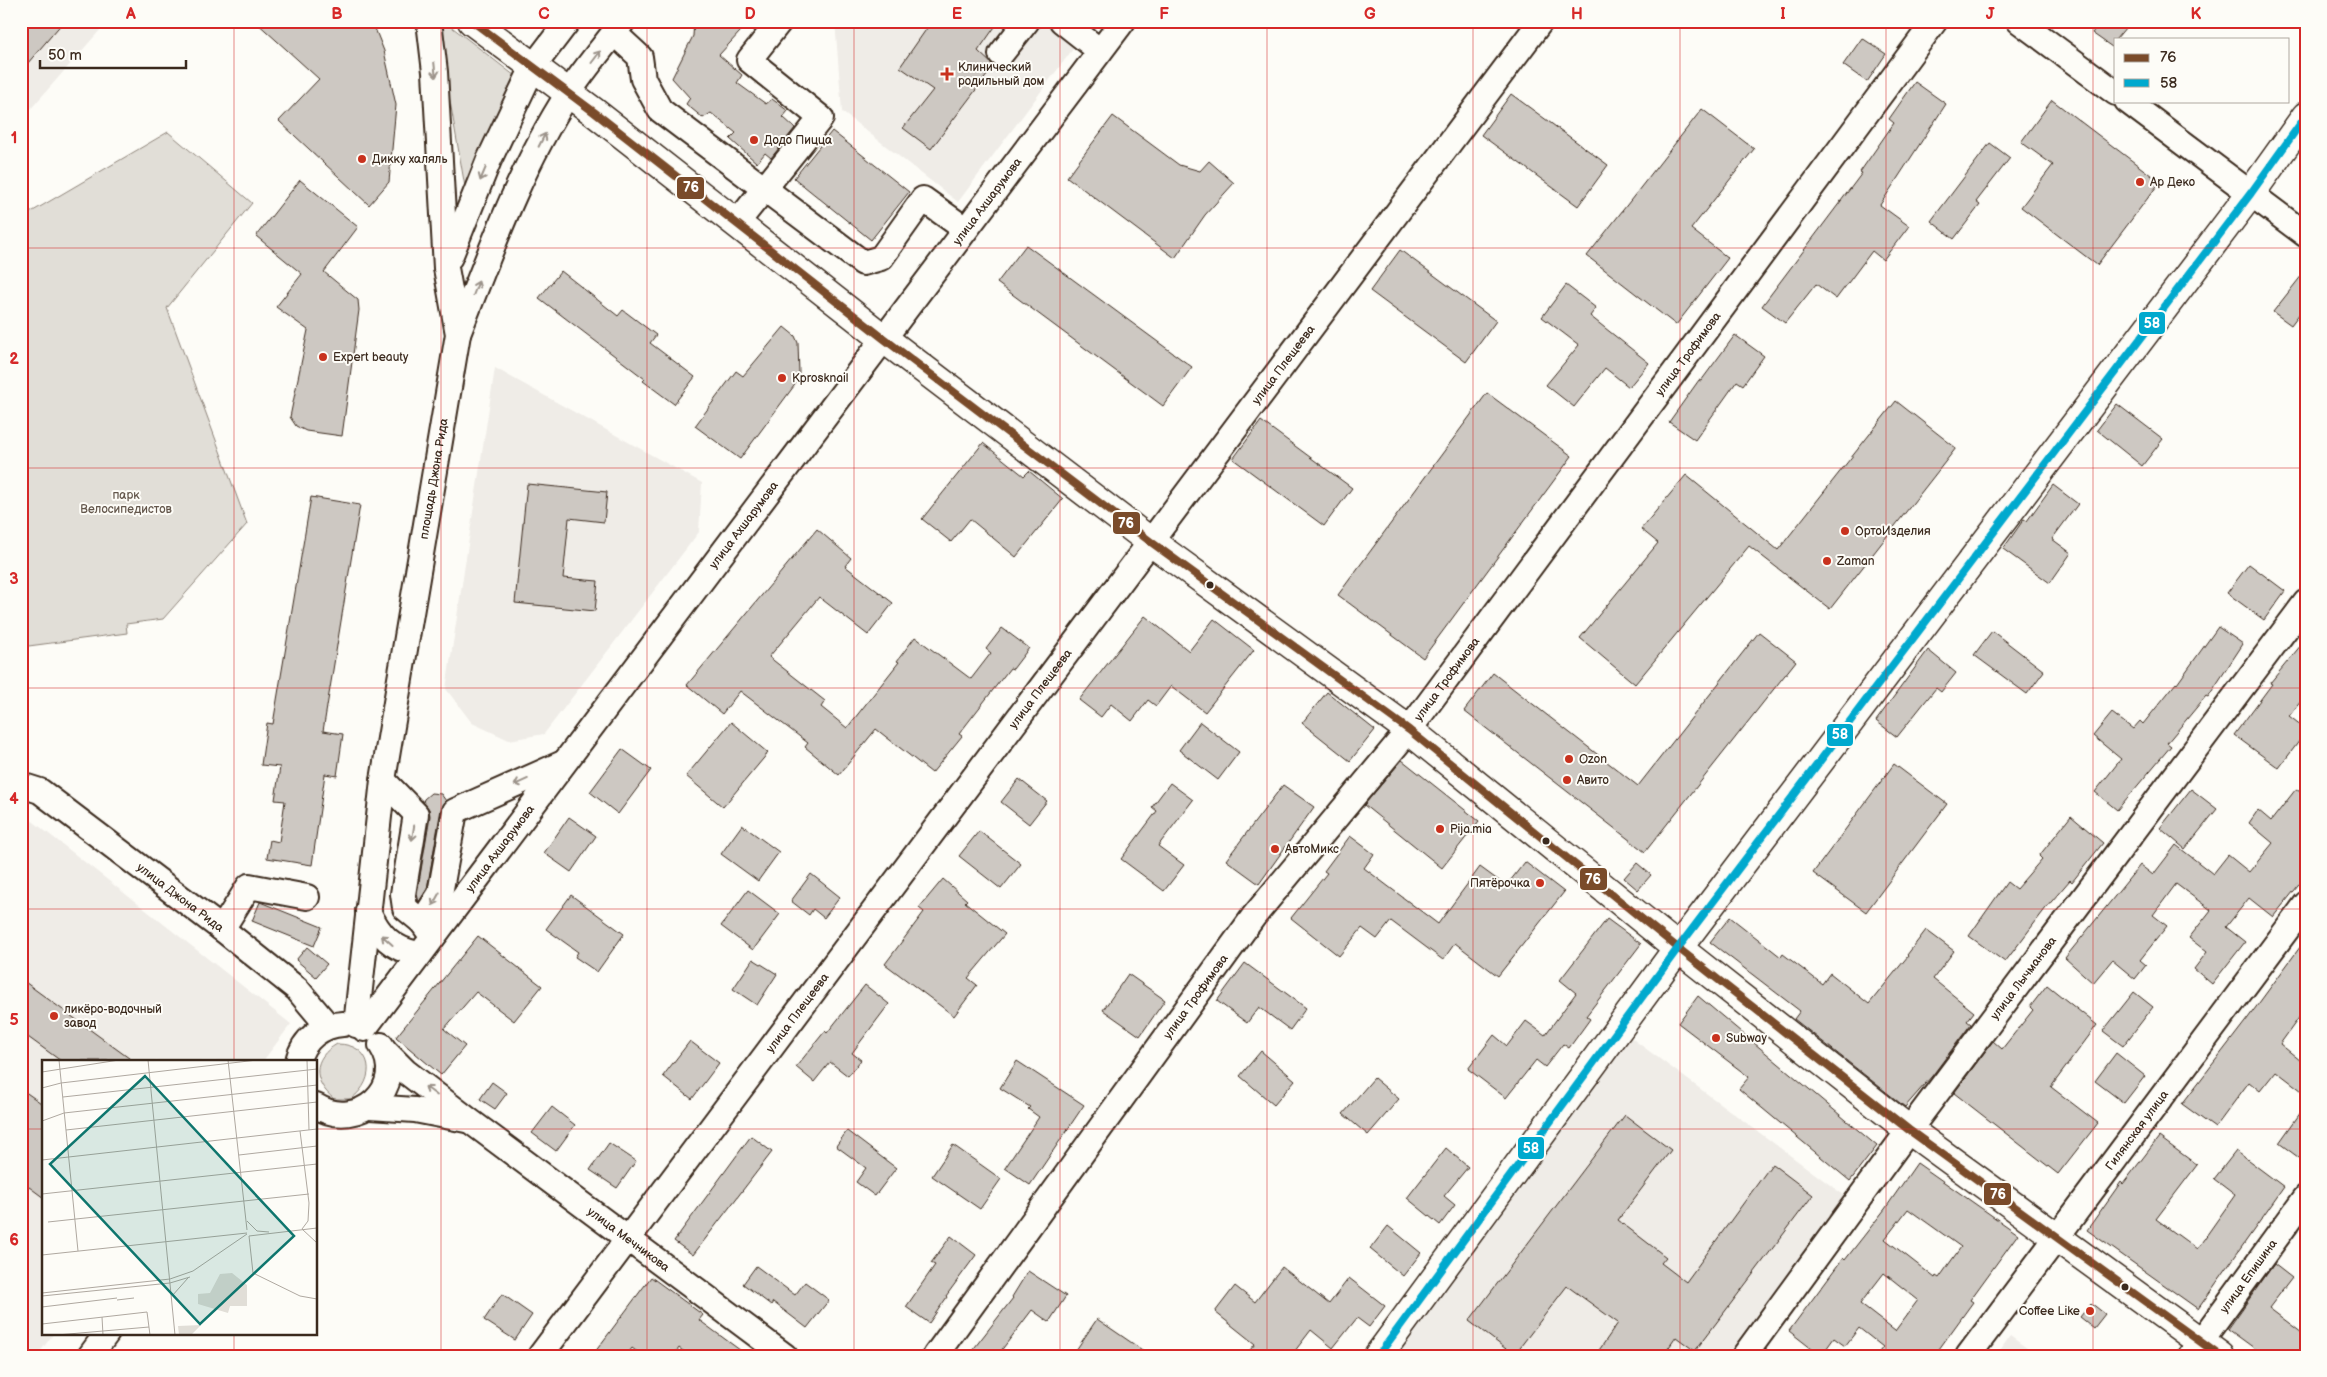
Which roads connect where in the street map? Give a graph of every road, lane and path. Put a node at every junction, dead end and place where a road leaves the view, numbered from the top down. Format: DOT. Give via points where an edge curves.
graph roads {
  1 [pos="429,21"];
  2 [pos="472,21"];
  3 [pos="568,21"];
  4 [pos="780,21"];
  5 [pos="1027,21"];
  6 [pos="1062,21"];
  7 [pos="1123,21"];
  8 [pos="1541,21"];
  9 [pos="1935,21"];
  10 [pos="2019,21"];
  11 [pos="619,27"];
  12 [pos="1100,51"];
  13 [pos="1001,54"];
  14 [pos="533,66"];
  15 [pos="2114,92"];
  16 [pos="568,93"];
  17 [pos="2128,102"];
  18 [pos="2306,116"];
  19 [pos="764,189"];
  20 [pos="2251,193"];
  21 [pos="736,224"];
  22 [pos="965,229"];
  23 [pos="2306,235"];
  24 [pos="446,268"];
  25 [pos="458,334"];
  26 [pos="883,338"];
  27 [pos="1152,542"];
  28 [pos="2306,602"];
  29 [pos="1409,730"];
  30 [pos="566,762"];
  31 [pos="383,780"];
  32 [pos="21,785"];
  33 [pos="307,897"];
  34 [pos="2306,904"];
  35 [pos="366,922"];
  36 [pos="222,929"];
  37 [pos="424,938"];
  38 [pos="1678,948"];
  39 [pos="346,1026"];
  40 [pos="385,1051"];
  41 [pos="298,1060"];
  42 [pos="318,1107"];
  43 [pos="370,1107"];
  44 [pos="347,1115"];
  45 [pos="470,1121"];
  46 [pos="318,1123"];
  47 [pos="1909,1130"];
  48 [pos="2306,1197"];
  49 [pos="2057,1237"];
  50 [pos="626,1238"];
  51 [pos="106,1334"];
  52 [pos="2203,1351"];
  53 [pos="90,1356"];
  54 [pos="540,1356"];
  55 [pos="786,1356"];
  56 [pos="935,1356"];
  57 [pos="1378,1356"];
  58 [pos="1744,1356"];
  59 [pos="1968,1356"];
  1 -- 24 [label="street, площадь Джона Рида, one-way"];
  2 -- 14 [label="main road"];
  3 -- 14 [label="street"];
  4 -- 19 [label="street" via="749,60 821,118"];
  5 -- 13 [label="street"];
  6 -- 12 [label="street"];
  7 -- 12 [label="street, улица Ахшарумова"];
  8 -- 27 [label="street, улица Плещеева"];
  9 -- 29 [label="street, улица Трофимова"];
  10 -- 15 [label="street"];
  16 -- 11 [label="street, one-way"];
  11 -- 19 [label="street" via="640,57 643,79 660,110"];
  12 -- 22 [label="street, улица Ахшарумова"];
  14 -- 16 [label="main road"];
  14 -- 24 [label="street, one-way" via="489,160"];
  16 -- 21 [label="main road"];
  25 -- 16 [label="street, one-way" via="492,246"];
  17 -- 20 [label="street"];
  18 -- 20 [label="main road"];
  19 -- 21 [label="street"];
  19 -- 22 [label="street" via="863,263 881,258 923,199"];
  20 -- 23 [label="street"];
  20 -- 38 [label="main road"];
  21 -- 26 [label="main road"];
  22 -- 26 [label="street, улица Ахшарумова"];
  24 -- 25 [label="street, площадь Джона Рида"];
  25 -- 31 [label="street, площадь Джона Рида"];
  26 -- 27 [label="main road"];
  26 -- 30 [label="street, улица Ахшарумова"];
  27 -- 29 [label="main road"];
  27 -- 50 [label="street, улица Плещеева"];
  28 -- 47 [label="street, улица Лычманова"];
  29 -- 38 [label="main road"];
  29 -- 56 [label="street, улица Трофимова" via="1254,916"];
  30 -- 37 [label="street, улица Ахшарумова"];
  30 -- 37 [label="street, one-way" via="455,811 440,894"];
  31 -- 35 [label="street, площадь Джона Рида"];
  31 -- 37 [label="street, one-way" via="416,814 403,894 405,908"];
  32 -- 36 [label="street, улица Джона Рида" via="40,791"];
  33 -- 36 [label="street" via="249,886"];
  34 -- 49 [label="street, Гилянская улица"];
  37 -- 35 [label="street, one-way" via="396,948"];
  35 -- 39 [label="street, площадь Джона Рида"];
  36 -- 39 [label="street, улица Джона Рида"];
  37 -- 39 [label="street, улица Ахшарумова"];
  38 -- 47 [label="main road"];
  38 -- 57 [label="main road"];
  39 -- 40 [label="street, улица Джона Рида" via="376,1038"];
  39 -- 41 [label="street, улица Ахшарумова" via="316,1033 306,1042"];
  40 -- 43 [label="street" via="387,1081"];
  45 -- 40 [label="street, улица Мечникова, one-way" via="405,1071"];
  42 -- 44 [label="street" via="331,1114"];
  43 -- 44 [label="street"];
  43 -- 45 [label="street, улица Мечникова" via="415,1110"];
  44 -- 46 [label="street"];
  45 -- 50 [label="street, улица Мечникова"];
  47 -- 49 [label="main road"];
  47 -- 58 [label="street, улица Лычманова"];
  48 -- 52 [label="street, улица Епишина"];
  49 -- 52 [label="main road"];
  49 -- 59 [label="street, Гилянская улица"];
  50 -- 54 [label="street, улица Плещеева"];
  50 -- 55 [label="street, улица Мечникова"];
  51 -- 53 [label="street"];
}
